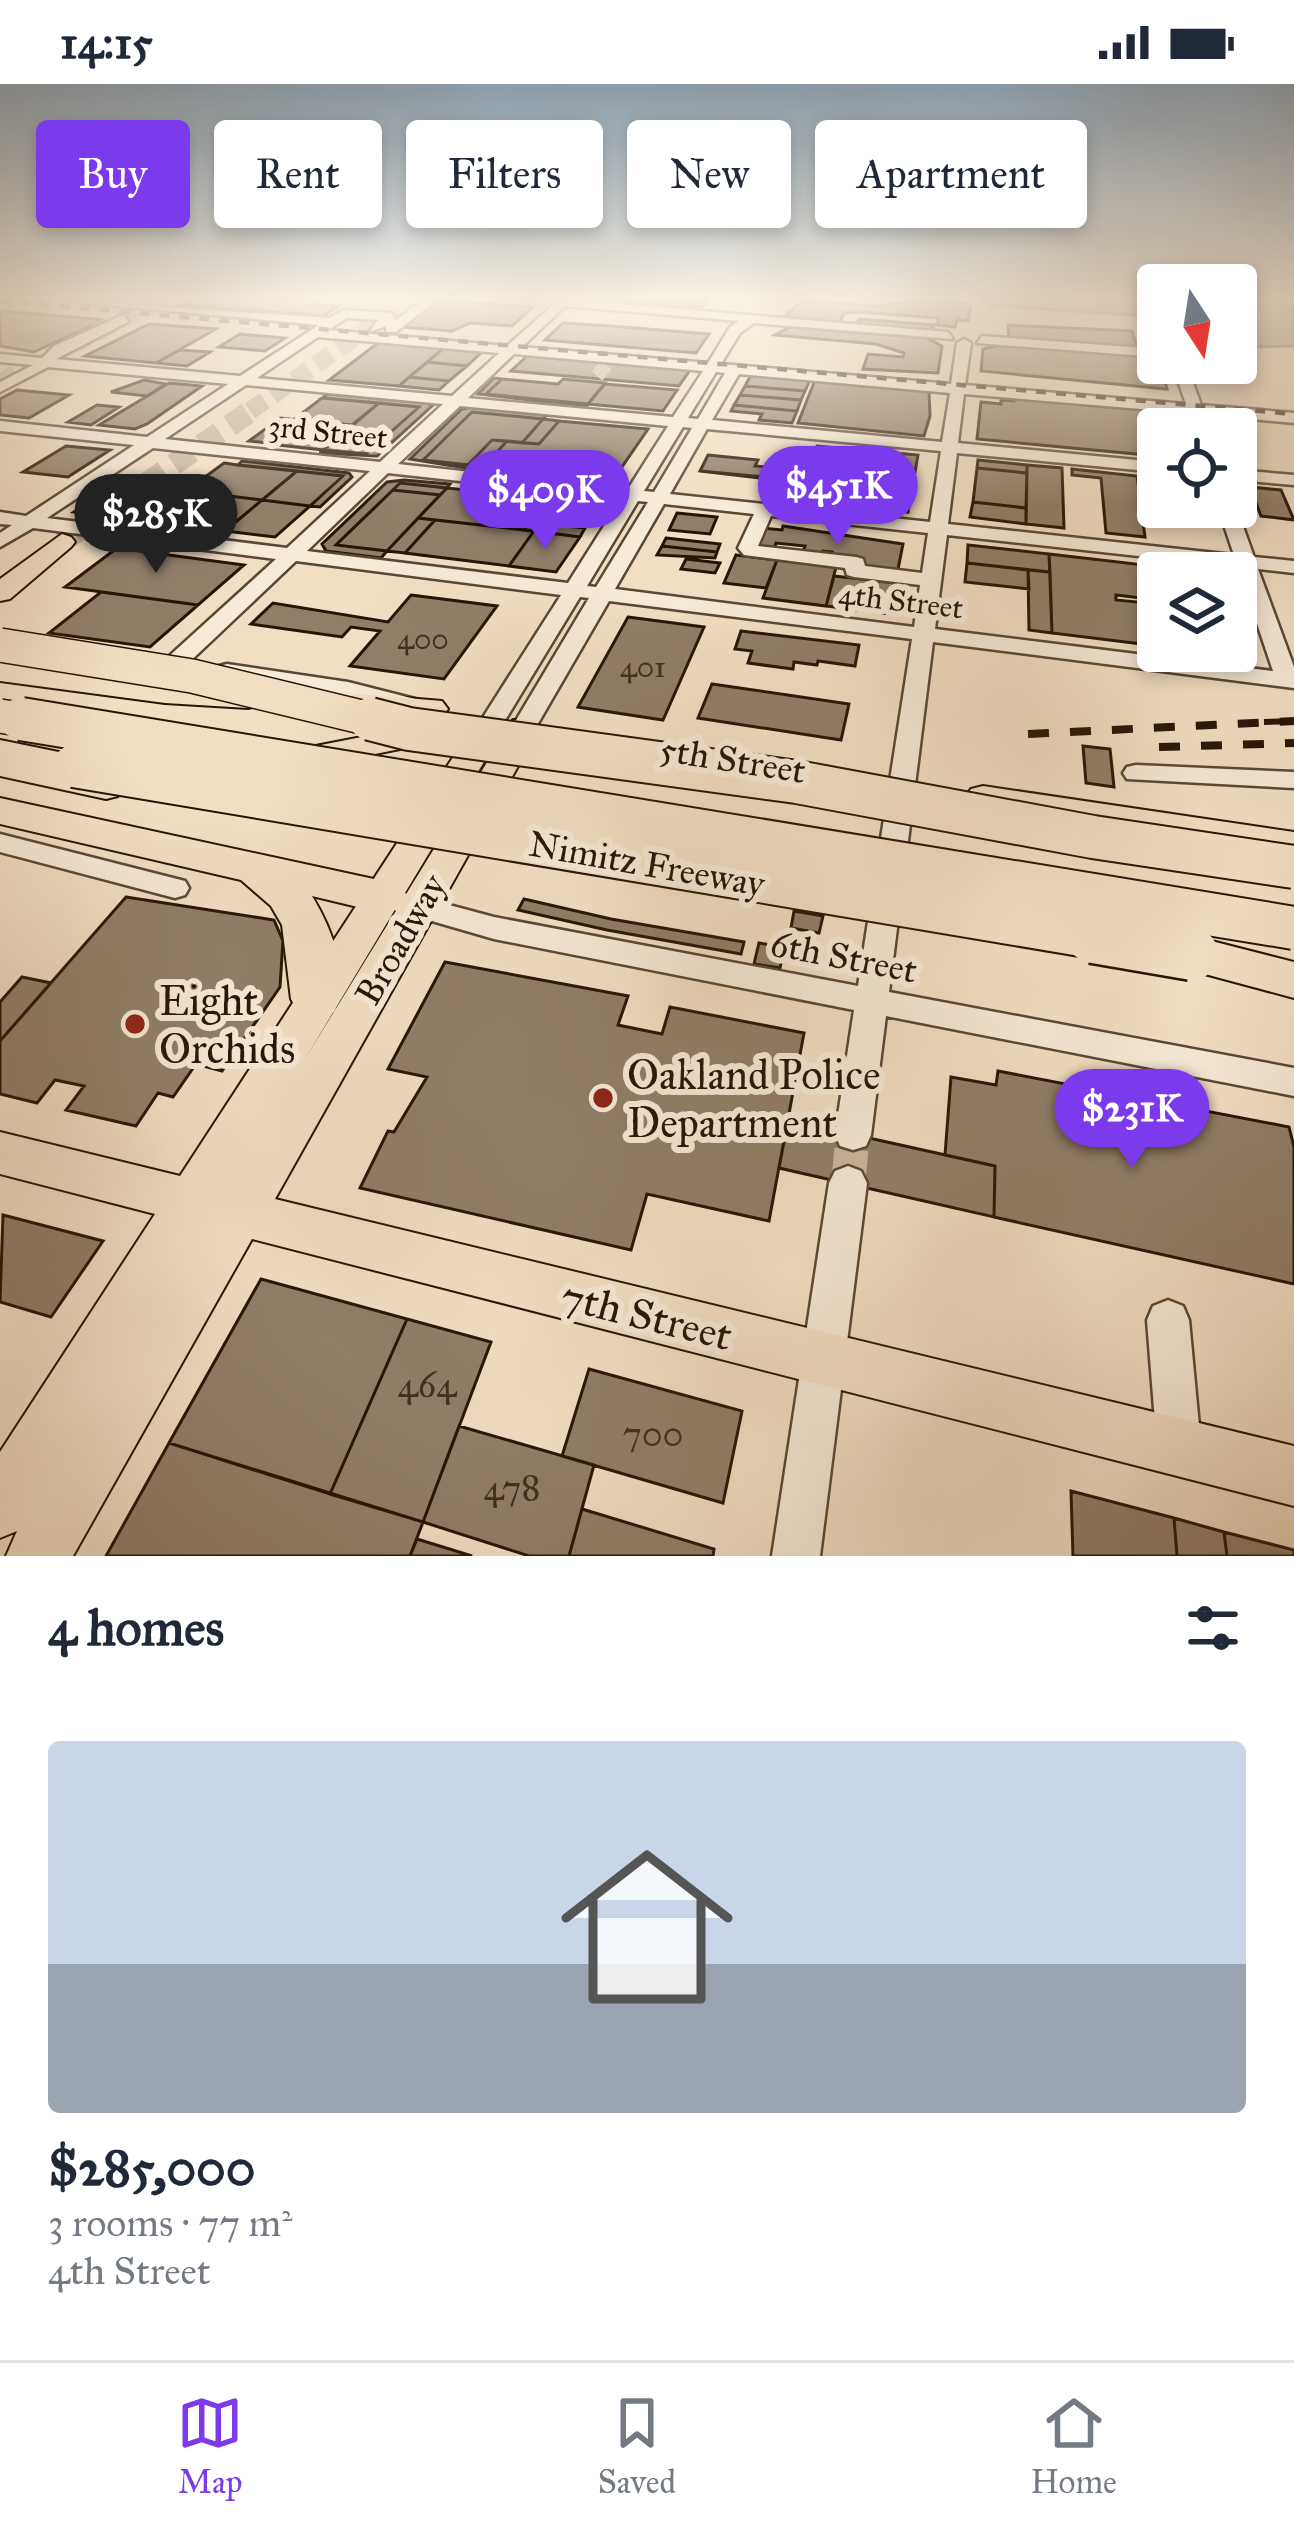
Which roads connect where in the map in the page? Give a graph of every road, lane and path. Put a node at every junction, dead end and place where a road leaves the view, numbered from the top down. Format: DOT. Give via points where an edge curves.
graph roads {
  1 [pos="33,368"];
  2 [pos="141,368"];
  3 [pos="261,368"];
  4 [pos="487,368"];
  5 [pos="723,368"];
  6 [pos="725,368"];
  7 [pos="769,368"];
  8 [pos="960,368"];
  9 [pos="244,380"];
  10 [pos="957,384"];
  11 [pos="1187,384"];
  12 [pos="304,386"];
  13 [pos="0,388"];
  14 [pos="283,399"];
  15 [pos="454,400"];
  16 [pos="1193,403"];
  17 [pos="1294,405"];
  18 [pos="952,408"];
  19 [pos="1195,408"];
  20 [pos="979,410"];
  21 [pos="1294,418"];
  22 [pos="680,422"];
  23 [pos="702,424"];
  24 [pos="0,426"];
  25 [pos="151,442"];
  26 [pos="948,448"];
  27 [pos="1137,465"];
  28 [pos="382,468"];
  29 [pos="1257,477"];
  30 [pos="1294,480"];
  31 [pos="634,495"];
  32 [pos="659,497"];
  33 [pos="765,509"];
  34 [pos="0,518"];
  35 [pos="29,522"];
  36 [pos="938,528"];
  37 [pos="0,541"];
  38 [pos="1156,552"];
  39 [pos="289,555"];
  40 [pos="1257,563"];
  41 [pos="1294,567"];
  42 [pos="0,580"];
  43 [pos="931,580"];
  44 [pos="1257,589"];
  45 [pos="574,591"];
  46 [pos="0,593"];
  47 [pos="602,595"];
  48 [pos="924,634"];
  49 [pos="0,644"];
  50 [pos="0,670"];
  51 [pos="170,677"];
  52 [pos="1291,681"];
  53 [pos="0,694"];
  54 [pos="429,710"];
  55 [pos="0,716"];
  56 [pos="508,725"];
  57 [pos="0,758"];
  58 [pos="1136,773"];
  59 [pos="1294,780"];
  60 [pos="901,784"];
  61 [pos="0,811"];
  62 [pos="0,843"];
  63 [pos="1294,844"];
  64 [pos="251,866"];
  65 [pos="1294,867"];
  66 [pos="1294,878"];
  67 [pos="175,888"];
  68 [pos="401,902"];
  69 [pos="1294,928"];
  70 [pos="1294,976"];
  71 [pos="316,999"];
  72 [pos="871,1001"];
  73 [pos="1294,1082"];
  74 [pos="853,1135"];
  75 [pos="6,1163"];
  76 [pos="848,1183"];
  77 [pos="215,1207"];
  78 [pos="1168,1320"];
  79 [pos="823,1358"];
  80 [pos="1179,1447"];
  81 [pos="1294,1476"];
  82 [pos="0,1507"];
  83 [pos="38,1556"];
  84 [pos="796,1556"];
  1 -- 13 [label="street"];
  2 -- 9 [label="street"];
  3 -- 9 [label="street"];
  4 -- 15 [label="street"];
  5 -- 22 [label="street, Broadway"];
  6 -- 23 [label="street, Broadway"];
  7 -- 10 [label="street"];
  8 -- 10 [label="street"];
  9 -- 12 [label="street"];
  9 -- 25 [label="street"];
  10 -- 16 [label="street"];
  10 -- 18 [label="street"];
  11 -- 16 [label="street"];
  12 -- 14 [label="street"];
  12 -- 15 [label="street"];
  15 -- 22 [label="street"];
  15 -- 28 [label="street"];
  16 -- 17 [label="street"];
  16 -- 19 [label="street"];
  16 -- 21 [label="street"];
  18 -- 20 [label="street"];
  18 -- 26 [label="street"];
  22 -- 23 [label="street"];
  22 -- 31 [label="street, Broadway"];
  23 -- 26 [label="street"];
  23 -- 32 [label="street, Broadway"];
  24 -- 25 [label="street, 3rd Street"];
  25 -- 28 [label="street, 3rd Street"];
  25 -- 35 [label="street"];
  26 -- 27 [label="street"];
  26 -- 36 [label="street"];
  28 -- 31 [label="street, 3rd Street"];
  28 -- 39 [label="street"];
  29 -- 30 [label="street"];
  31 -- 32 [label="street, 3rd Street"];
  31 -- 45 [label="street, Broadway"];
  32 -- 33 [label="street, 3rd Street"];
  32 -- 47 [label="street, Broadway"];
  33 -- 36 [label="street, 3rd Street"];
  33 -- 43 [label="street" via="751,550"];
  34 -- 35 [label="street, 4th Street"];
  35 -- 37 [label="street"];
  35 -- 39 [label="street, 4th Street"];
  36 -- 38 [label="street, 3rd Street"];
  36 -- 43 [label="street"];
  39 -- 45 [label="street, 4th Street"];
  39 -- 51 [label="street"];
  40 -- 41 [label="street, 3rd Street"];
  42 -- 46 [label="main road" via="62,542"];
  43 -- 48 [label="street"];
  44 -- 52 [label="street"];
  45 -- 47 [label="street, 4th Street"];
  45 -- 56 [label="street, Broadway"];
  47 -- 48 [label="street, 4th Street"];
  47 -- 56 [label="street, Broadway"];
  48 -- 52 [label="street, 4th Street"];
  48 -- 60 [label="street"];
  49 -- 51 [label="street"];
  49 -- 65 [label="highway, bridge" via="192,676 409,729 797,782"];
  50 -- 51 [label="highway"];
  51 -- 54 [label="highway"];
  53 -- 66 [label="highway"];
  54 -- 56 [label="main road, 5th Street"];
  55 -- 69 [label="highway, Nimitz Freeway, bridge"];
  56 -- 57 [label="main road" via="355,745 142,789 71,784"];
  56 -- 60 [label="main road, 5th Street"];
  56 -- 68 [label="main road, Broadway"];
  57 -- 70 [label="highway, Nimitz Freeway, bridge"];
  58 -- 59 [label="street"];
  60 -- 63 [label="main road, 5th Street"];
  60 -- 72 [label="street"];
  61 -- 64 [label="highway"];
  62 -- 67 [label="street"];
  64 -- 68 [label="highway"];
  64 -- 71 [label="highway" via="283,886 299,910 315,956"];
  68 -- 71 [label="main road, Broadway"];
  68 -- 72 [label="street, 6th Street" via="494,928"];
  68 -- 77 [label="main road, Broadway"];
  71 -- 77 [label="main road, Broadway"];
  72 -- 73 [label="street, 6th Street"];
  72 -- 74 [label="street"];
  75 -- 77 [label="main road, 7th Street"];
  76 -- 79 [label="street"];
  77 -- 79 [label="main road, 7th Street"];
  77 -- 82 [label="main road, Broadway"];
  77 -- 83 [label="main road, Broadway"];
  78 -- 80 [label="street"];
  79 -- 80 [label="main road, 7th Street"];
  79 -- 84 [label="street"];
  80 -- 81 [label="main road, 7th Street"];
}
